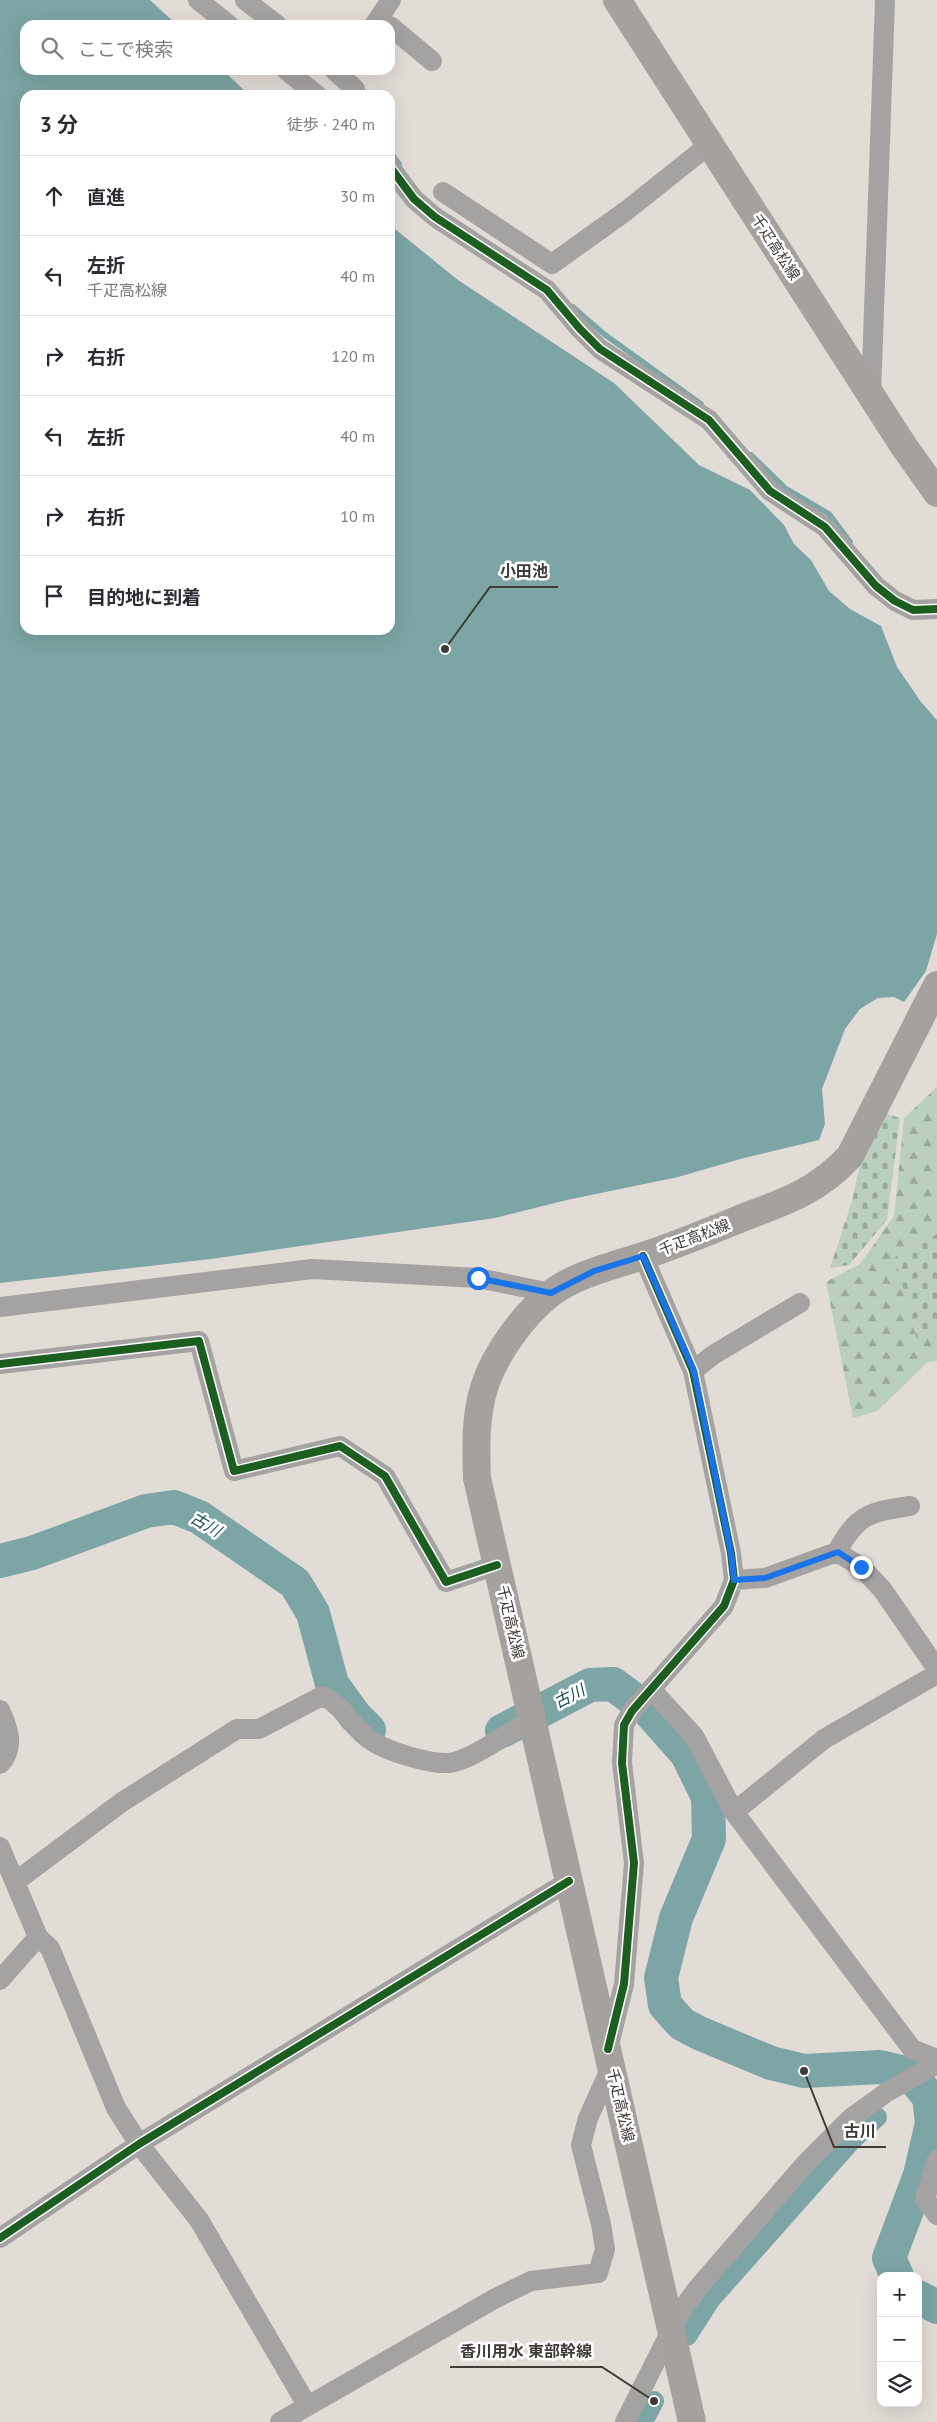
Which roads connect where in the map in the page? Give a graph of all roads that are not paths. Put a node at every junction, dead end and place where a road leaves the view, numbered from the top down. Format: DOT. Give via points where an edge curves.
graph roads {
  1 [pos="198,0"];
  2 [pos="245,0"];
  3 [pos="617,0"];
  4 [pos="885,0"];
  5 [pos="223,20"];
  6 [pos="270,20"];
  7 [pos="395,23"];
  8 [pos="432,61"];
  9 [pos="292,75"];
  10 [pos="342,75"];
  11 [pos="355,89"];
  12 [pos="311,90"];
  13 [pos="710,144"];
  14 [pos="395,174"];
  15 [pos="442,192"];
  16 [pos="871,395"];
  17 [pos="937,493"];
  18 [pos="937,609"];
  19 [pos="937,985"];
  20 [pos="643,1256"];
  21 [pos="551,1293"];
  22 [pos="800,1303"];
  23 [pos="0,1307"];
  24 [pos="0,1364"];
  25 [pos="694,1371"];
  26 [pos="910,1506"];
  27 [pos="838,1552"];
  28 [pos="497,1566"];
  29 [pos="734,1580"];
  30 [pos="937,1670"];
  31 [pos="937,1674"];
  32 [pos="643,1699"];
  33 [pos="0,1710"];
  34 [pos="531,1710"];
  35 [pos="0,1764"];
  36 [pos="734,1812"];
  37 [pos="0,1846"];
  38 [pos="569,1881"];
  39 [pos="15,1882"];
  40 [pos="38,1937"];
  41 [pos="0,1980"];
  42 [pos="610,2057"];
  43 [pos="933,2064"];
  44 [pos="139,2144"];
  45 [pos="937,2160"];
  46 [pos="937,2216"];
  47 [pos="0,2238"];
  48 [pos="670,2333"];
  49 [pos="307,2405"];
  50 [pos="280,2422"];
  51 [pos="625,2422"];
  52 [pos="692,2422"];
  1 -- 5 [label="street"];
  2 -- 6 [label="street"];
  3 -- 13 [label="main road, 千疋高松線"];
  4 -- 16 [label="street"];
  7 -- 8 [label="street"];
  9 -- 12 [label="street"];
  10 -- 11 [label="street"];
  13 -- 15 [label="street" via="626,211 552,264"];
  13 -- 16 [label="main road, 千疋高松線"];
  14 -- 18 [label="street" via="414,199 435,217 547,290 600,349 709,420 770,491 826,526 876,586 913,610"];
  16 -- 17 [label="main road, 千疋高松線"];
  19 -- 20 [label="main road, 千疋高松線" via="850,1156 833,1174 782,1203"];
  20 -- 21 [label="main road, 千疋高松線" via="594,1271"];
  20 -- 25 [label="street"];
  21 -- 23 [label="street" via="478,1278 312,1269"];
  21 -- 28 [label="main road, 千疋高松線" via="506,1342 484,1388 476,1438 477,1478"];
  22 -- 25 [label="street" via="713,1355"];
  24 -- 28 [label="street" via="198,1341 234,1471 340,1446 385,1476 446,1582"];
  25 -- 29 [label="street"];
  26 -- 27 [label="street" via="863,1517 847,1533"];
  27 -- 29 [label="street" via="765,1578"];
  27 -- 30 [label="street" via="861,1567 882,1590"];
  28 -- 34 [label="main road, 千疋高松線"];
  29 -- 32 [label="street" via="724,1606"];
  31 -- 36 [label="street" via="824,1739"];
  32 -- 36 [label="street" via="694,1736"];
  32 -- 42 [label="street" via="624,1725 622,1763 634,1863 624,1984"];
  33 -- 35 [label="street" via="11,1743"];
  34 -- 38 [label="main road, 千疋高松線"];
  34 -- 39 [label="street" via="465,1758 450,1763 398,1754 370,1740 333,1701 322,1696 259,1729 237,1729 122,1802"];
  36 -- 43 [label="street" via="912,2049"];
  37 -- 39 [label="street"];
  38 -- 42 [label="main road, 千疋高松線"];
  38 -- 44 [label="street"];
  39 -- 40 [label="street"];
  40 -- 41 [label="street"];
  40 -- 44 [label="street" via="50,1948 116,2108"];
  42 -- 48 [label="main road, 千疋高松線"];
  42 -- 49 [label="street" via="581,2145 605,2249 598,2273 531,2281"];
  43 -- 48 [label="street" via="851,2118 806,2163 697,2289"];
  44 -- 47 [label="street"];
  44 -- 49 [label="street" via="198,2220"];
  45 -- 46 [label="street" via="925,2199"];
  48 -- 51 [label="street"];
  48 -- 52 [label="main road, 千疋高松線"];
  49 -- 50 [label="street"];
}
